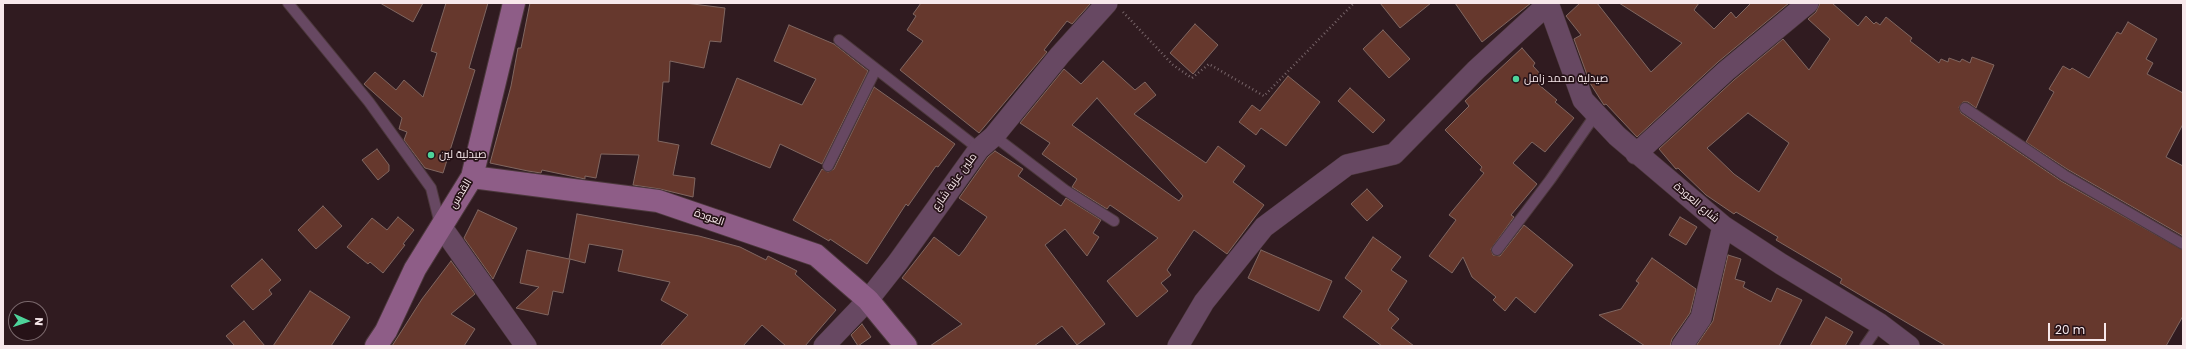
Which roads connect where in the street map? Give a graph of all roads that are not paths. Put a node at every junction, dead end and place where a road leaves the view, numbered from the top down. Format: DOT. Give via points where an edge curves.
graph roads {
  1 [pos="288,3"];
  2 [pos="514,3"];
  3 [pos="1548,3"];
  4 [pos="1808,3"];
  5 [pos="1113,6"];
  6 [pos="839,40"];
  7 [pos="876,69"];
  8 [pos="1965,108"];
  9 [pos="1596,114"];
  10 [pos="987,143"];
  11 [pos="1636,154"];
  12 [pos="828,166"];
  13 [pos="472,177"];
  14 [pos="1114,221"];
  15 [pos="441,226"];
  16 [pos="1724,226"];
  17 [pos="2183,244"];
  18 [pos="1497,250"];
  19 [pos="868,300"];
  20 [pos="1880,324"];
  21 [pos="1184,344"];
  22 [pos="376,346"];
  23 [pos="526,346"];
  24 [pos="824,346"];
  25 [pos="906,346"];
  26 [pos="1682,346"];
  27 [pos="1865,346"];
  28 [pos="1909,346"];
  1 -- 15 [label="lane" via="370,102 432,188"];
  2 -- 13 [label="main road, القدس"];
  3 -- 9 [label="street, شارع العودة" via="1583,100"];
  3 -- 21 [label="street" via="1476,70 1394,154 1347,165 1264,227 1204,302"];
  4 -- 11 [label="street" via="1726,70"];
  5 -- 10 [label="street, ملين عزبة شارع" via="1060,55"];
  6 -- 7 [label="lane"];
  7 -- 10 [label="lane"];
  7 -- 12 [label="lane"];
  8 -- 17 [label="lane" via="2064,176"];
  9 -- 11 [label="street, شارع العودة"];
  9 -- 18 [label="lane"];
  10 -- 14 [label="lane"];
  10 -- 19 [label="street, ملين عزبة شارع"];
  11 -- 16 [label="street, شارع العودة"];
  13 -- 15 [label="main road, القدس"];
  13 -- 19 [label="main road, العودة" via="658,201 816,255"];
  15 -- 22 [label="main road, القدس" via="415,269 386,331"];
  15 -- 23 [label="street"];
  16 -- 20 [label="street, شارع العودة"];
  16 -- 26 [label="street" via="1701,318"];
  19 -- 24 [label="street, ملين عزبة شارع"];
  19 -- 25 [label="main road, العودة"];
  20 -- 27 [label="lane"];
  20 -- 28 [label="street, شارع العودة"];
}
